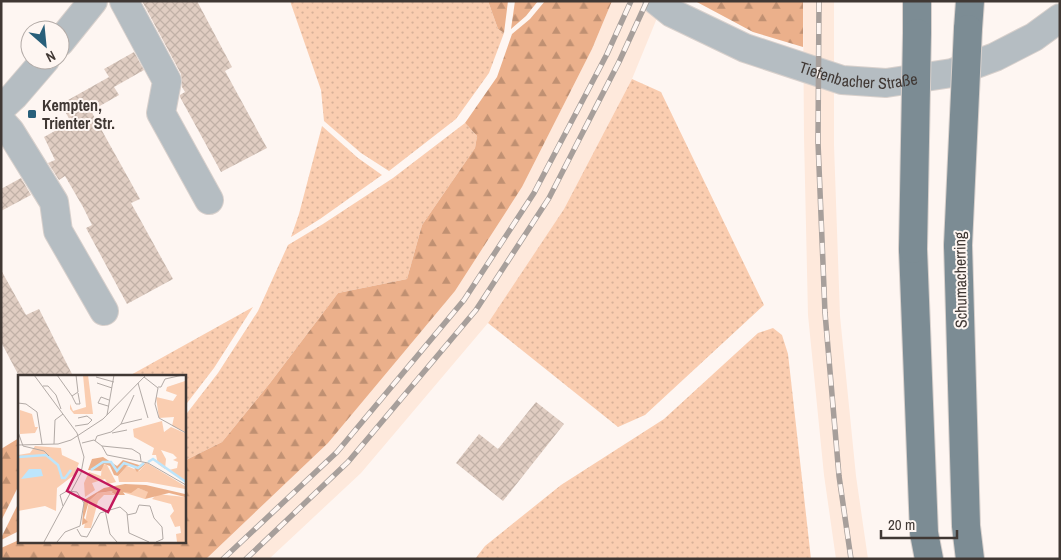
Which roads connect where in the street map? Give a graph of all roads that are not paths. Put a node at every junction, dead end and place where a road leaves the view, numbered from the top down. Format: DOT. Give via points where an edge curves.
graph roads {
  1 [pos="124,1"];
  2 [pos="657,1"];
  3 [pos="917,1"];
  4 [pos="970,1"];
  5 [pos="83,5"];
  6 [pos="1060,18"];
  7 [pos="70,26"];
  8 [pos="36,70"];
  9 [pos="1,108"];
  10 [pos="1,121"];
  11 [pos="209,200"];
  12 [pos="104,310"];
  13 [pos="929,559"];
  14 [pos="970,559"];
  1 -- 11 [label="street" via="167,81 161,113"];
  2 -- 6 [label="street, Tiefenbacher Straße" via="672,13 745,48 842,80 886,83 952,73 996,57"];
  3 -- 13 [label="main road, bridge" via="913,249 924,533"];
  4 -- 14 [label="main road, Schumacherring, bridge" via="958,245 966,526"];
  5 -- 7 [label="street"];
  8 -- 9 [label="street"];
  10 -- 12 [label="street" via="54,202 58,232"];
}
